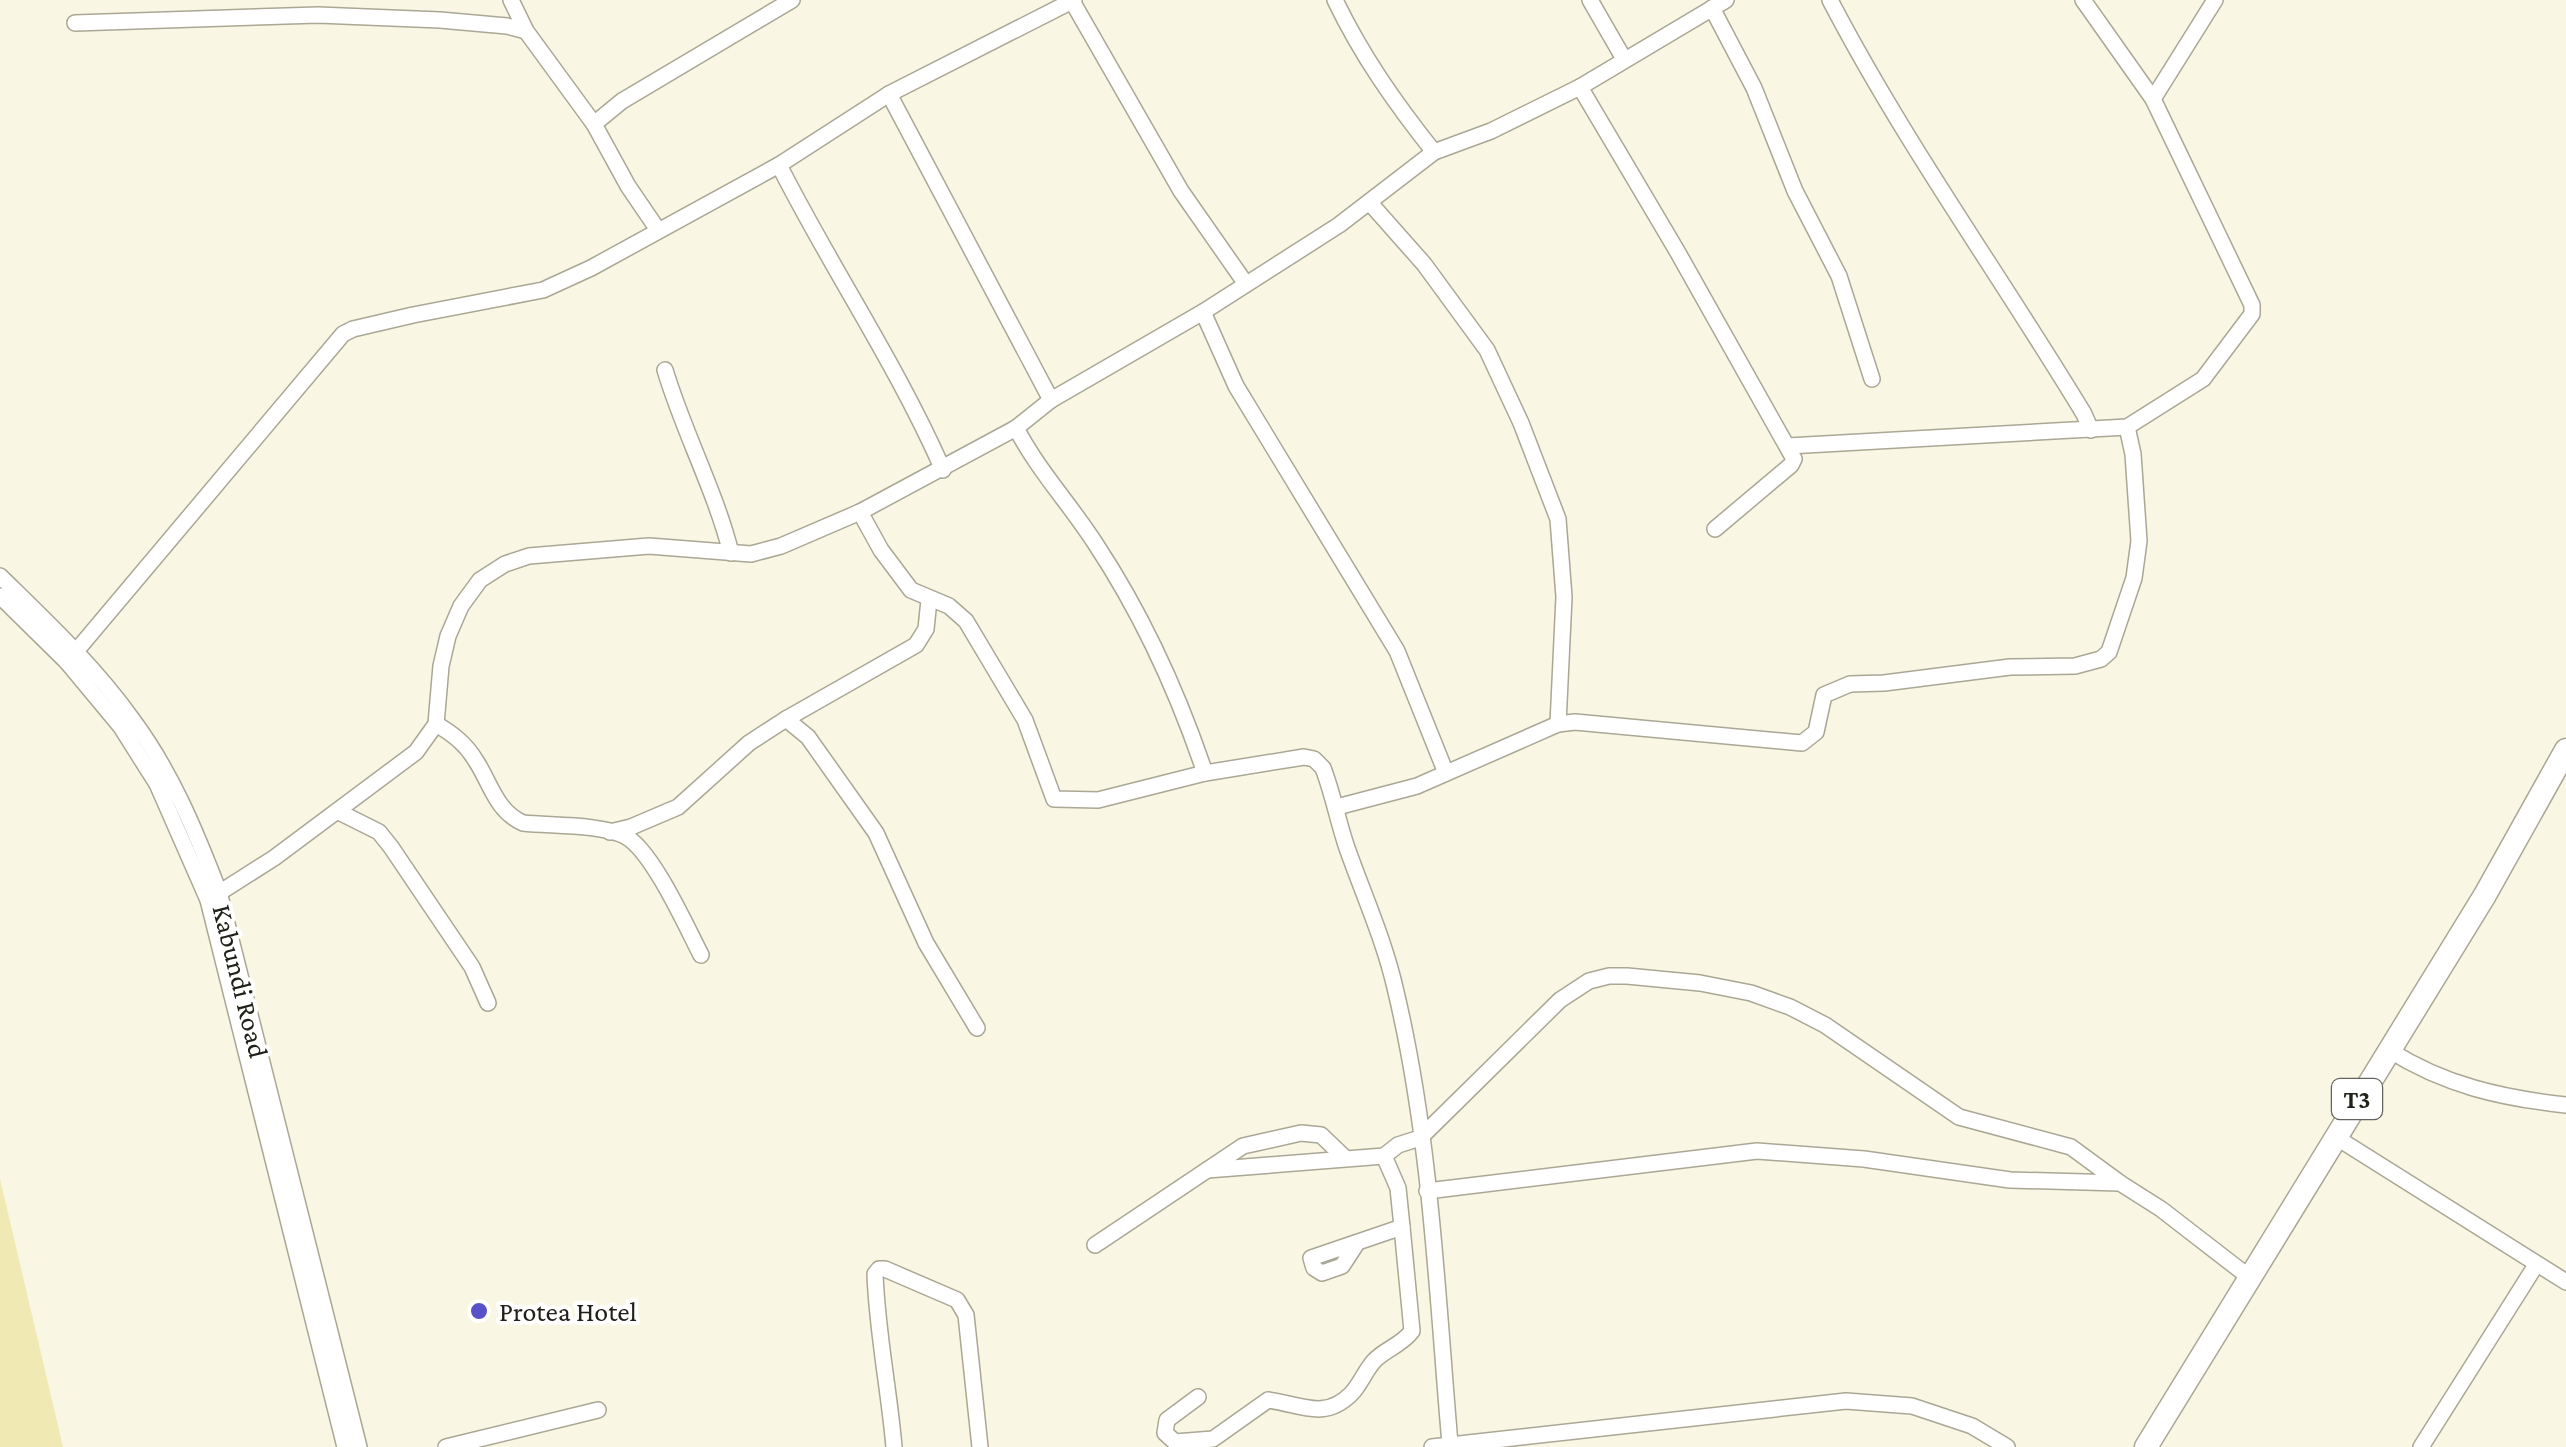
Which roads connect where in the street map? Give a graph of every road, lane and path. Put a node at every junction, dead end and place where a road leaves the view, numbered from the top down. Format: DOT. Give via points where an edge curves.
graph roads {
  1 [pos="511,0"];
  2 [pos="792,0"];
  3 [pos="1073,0"];
  4 [pos="1335,0"];
  5 [pos="1590,0"];
  6 [pos="1830,0"];
  7 [pos="2083,0"];
  8 [pos="2215,0"];
  9 [pos="1719,4"];
  10 [pos="278,8"];
  11 [pos="75,24"];
  12 [pos="526,31"];
  13 [pos="1624,59"];
  14 [pos="1580,87"];
  15 [pos="889,94"];
  16 [pos="2153,99"];
  17 [pos="594,124"];
  18 [pos="1434,152"];
  19 [pos="779,164"];
  20 [pos="1370,204"];
  21 [pos="658,230"];
  22 [pos="1246,284"];
  23 [pos="1203,312"];
  24 [pos="665,370"];
  25 [pos="1872,379"];
  26 [pos="1051,400"];
  27 [pos="2127,427"];
  28 [pos="1016,428"];
  29 [pos="2090,430"];
  30 [pos="1788,446"];
  31 [pos="943,470"];
  32 [pos="860,512"];
  33 [pos="1715,529"];
  34 [pos="731,553"];
  35 [pos="0,576"];
  36 [pos="0,596"];
  37 [pos="930,600"];
  38 [pos="72,657"];
  39 [pos="786,720"];
  40 [pos="436,724"];
  41 [pos="1558,724"];
  42 [pos="2566,750"];
  43 [pos="1205,773"];
  44 [pos="1446,773"];
  45 [pos="1337,807"];
  46 [pos="339,812"];
  47 [pos="610,832"];
  48 [pos="214,896"];
  49 [pos="701,954"];
  50 [pos="488,1003"];
  51 [pos="978,1028"];
  52 [pos="2389,1050"];
  53 [pos="2566,1105"];
  54 [pos="2334,1136"];
  55 [pos="1420,1138"];
  56 [pos="1384,1156"];
  57 [pos="1345,1158"];
  58 [pos="1207,1170"];
  59 [pos="2120,1183"];
  60 [pos="1427,1191"];
  61 [pos="1402,1227"];
  62 [pos="1356,1243"];
  63 [pos="1095,1245"];
  64 [pos="2536,1264"];
  65 [pos="2249,1278"];
  66 [pos="2566,1282"];
  67 [pos="1198,1397"];
  68 [pos="598,1410"];
  69 [pos="1450,1444"];
  70 [pos="1490,1444"];
  71 [pos="344,1447"];
  72 [pos="359,1447"];
  73 [pos="446,1447"];
  74 [pos="894,1447"];
  75 [pos="980,1447"];
  76 [pos="1432,1447"];
  77 [pos="2007,1447"];
  78 [pos="2146,1447"];
  79 [pos="2422,1447"];
  1 -- 12 [label="street"];
  2 -- 17 [label="street"];
  3 -- 15 [label="street"];
  3 -- 22 [label="street" via="1181,191"];
  4 -- 18 [label="street" via="1379,81"];
  5 -- 13 [label="street"];
  6 -- 29 [label="street" via="1900,128"];
  7 -- 16 [label="street"];
  8 -- 16 [label="street"];
  9 -- 13 [label="street"];
  9 -- 25 [label="street" via="1796,191 1839,276"];
  10 -- 11 [label="street" via="195,21"];
  10 -- 12 [label="street"];
  12 -- 17 [label="street"];
  13 -- 14 [label="street"];
  14 -- 18 [label="street"];
  14 -- 30 [label="street"];
  15 -- 19 [label="street"];
  15 -- 26 [label="street"];
  16 -- 27 [label="street" via="2252,314 2203,379"];
  17 -- 21 [label="street"];
  18 -- 20 [label="street"];
  19 -- 21 [label="street"];
  19 -- 31 [label="street"];
  20 -- 22 [label="street"];
  20 -- 41 [label="street" via="1487,350 1558,519 1564,597"];
  21 -- 38 [label="street" via="543,290 343,334"];
  22 -- 23 [label="street"];
  23 -- 26 [label="street"];
  23 -- 44 [label="street" via="1236,386 1397,651"];
  24 -- 34 [label="street"];
  26 -- 28 [label="street"];
  27 -- 29 [label="street"];
  27 -- 41 [label="street" via="2139,541 2114,643 2101,658 2075,666 1850,684 1824,695 1816,732 1802,743"];
  28 -- 31 [label="street"];
  28 -- 43 [label="street" via="1130,604 1165,670"];
  29 -- 30 [label="street"];
  30 -- 33 [label="street" via="1791,465"];
  31 -- 32 [label="street"];
  32 -- 34 [label="street" via="781,546"];
  32 -- 37 [label="street" via="894,570"];
  34 -- 40 [label="street" via="593,548 505,564 480,580 448,636"];
  35 -- 38 [label="street, Kabundi Road"];
  36 -- 38 [label="street, Kabundi Road"];
  37 -- 39 [label="street" via="916,645"];
  37 -- 43 [label="street" via="966,621 1025,720 1054,800 1098,800"];
  38 -- 48 [label="street, Kabundi Road" via="133,719 170,778"];
  39 -- 47 [label="street" via="678,807"];
  39 -- 51 [label="street" via="808,736 876,833 926,943"];
  40 -- 46 [label="street" via="416,752"];
  40 -- 47 [label="street" via="475,759 511,818"];
  41 -- 44 [label="street"];
  42 -- 52 [label="highway, T3"];
  43 -- 45 [label="street" via="1314,759"];
  44 -- 45 [label="street"];
  45 -- 55 [label="street" via="1397,994"];
  46 -- 48 [label="street"];
  46 -- 50 [label="street" via="379,832 391,847"];
  47 -- 49 [label="street" via="642,850"];
  48 -- 71 [label="street, Kabundi Road"];
  48 -- 72 [label="street, Kabundi Road"];
  52 -- 53 [label="street" via="2478,1092"];
  52 -- 54 [label="highway, T3"];
  54 -- 64 [label="street"];
  54 -- 65 [label="highway, T3"];
  55 -- 56 [label="street"];
  55 -- 59 [label="street" via="1560,1000 1589,981 1628,976 1751,992 1790,1007 1958,1118 2072,1147"];
  55 -- 60 [label="street"];
  56 -- 57 [label="street"];
  56 -- 61 [label="street" via="1398,1188"];
  57 -- 58 [label="street"];
  57 -- 58 [label="street" via="1321,1135 1301,1132 1243,1146"];
  58 -- 63 [label="street"];
  59 -- 60 [label="street" via="2010,1180 1864,1158 1757,1151"];
  59 -- 65 [label="street"];
  60 -- 69 [label="street"];
  61 -- 62 [label="street"];
  61 -- 67 [label="street" via="1412,1331 1373,1362 1352,1394 1329,1410 1268,1400 1213,1438 1175,1442 1164,1433 1167,1420"];
  64 -- 66 [label="street"];
  64 -- 79 [label="street"];
  65 -- 78 [label="highway, T3"];
  68 -- 73 [label="street"];
  69 -- 70 [label="street"];
  69 -- 76 [label="street"];
  70 -- 77 [label="street" via="1846,1400 1912,1406 1972,1426"];
  74 -- 75 [label="street" via="876,1315 879,1269 958,1300 966,1316"];
}
